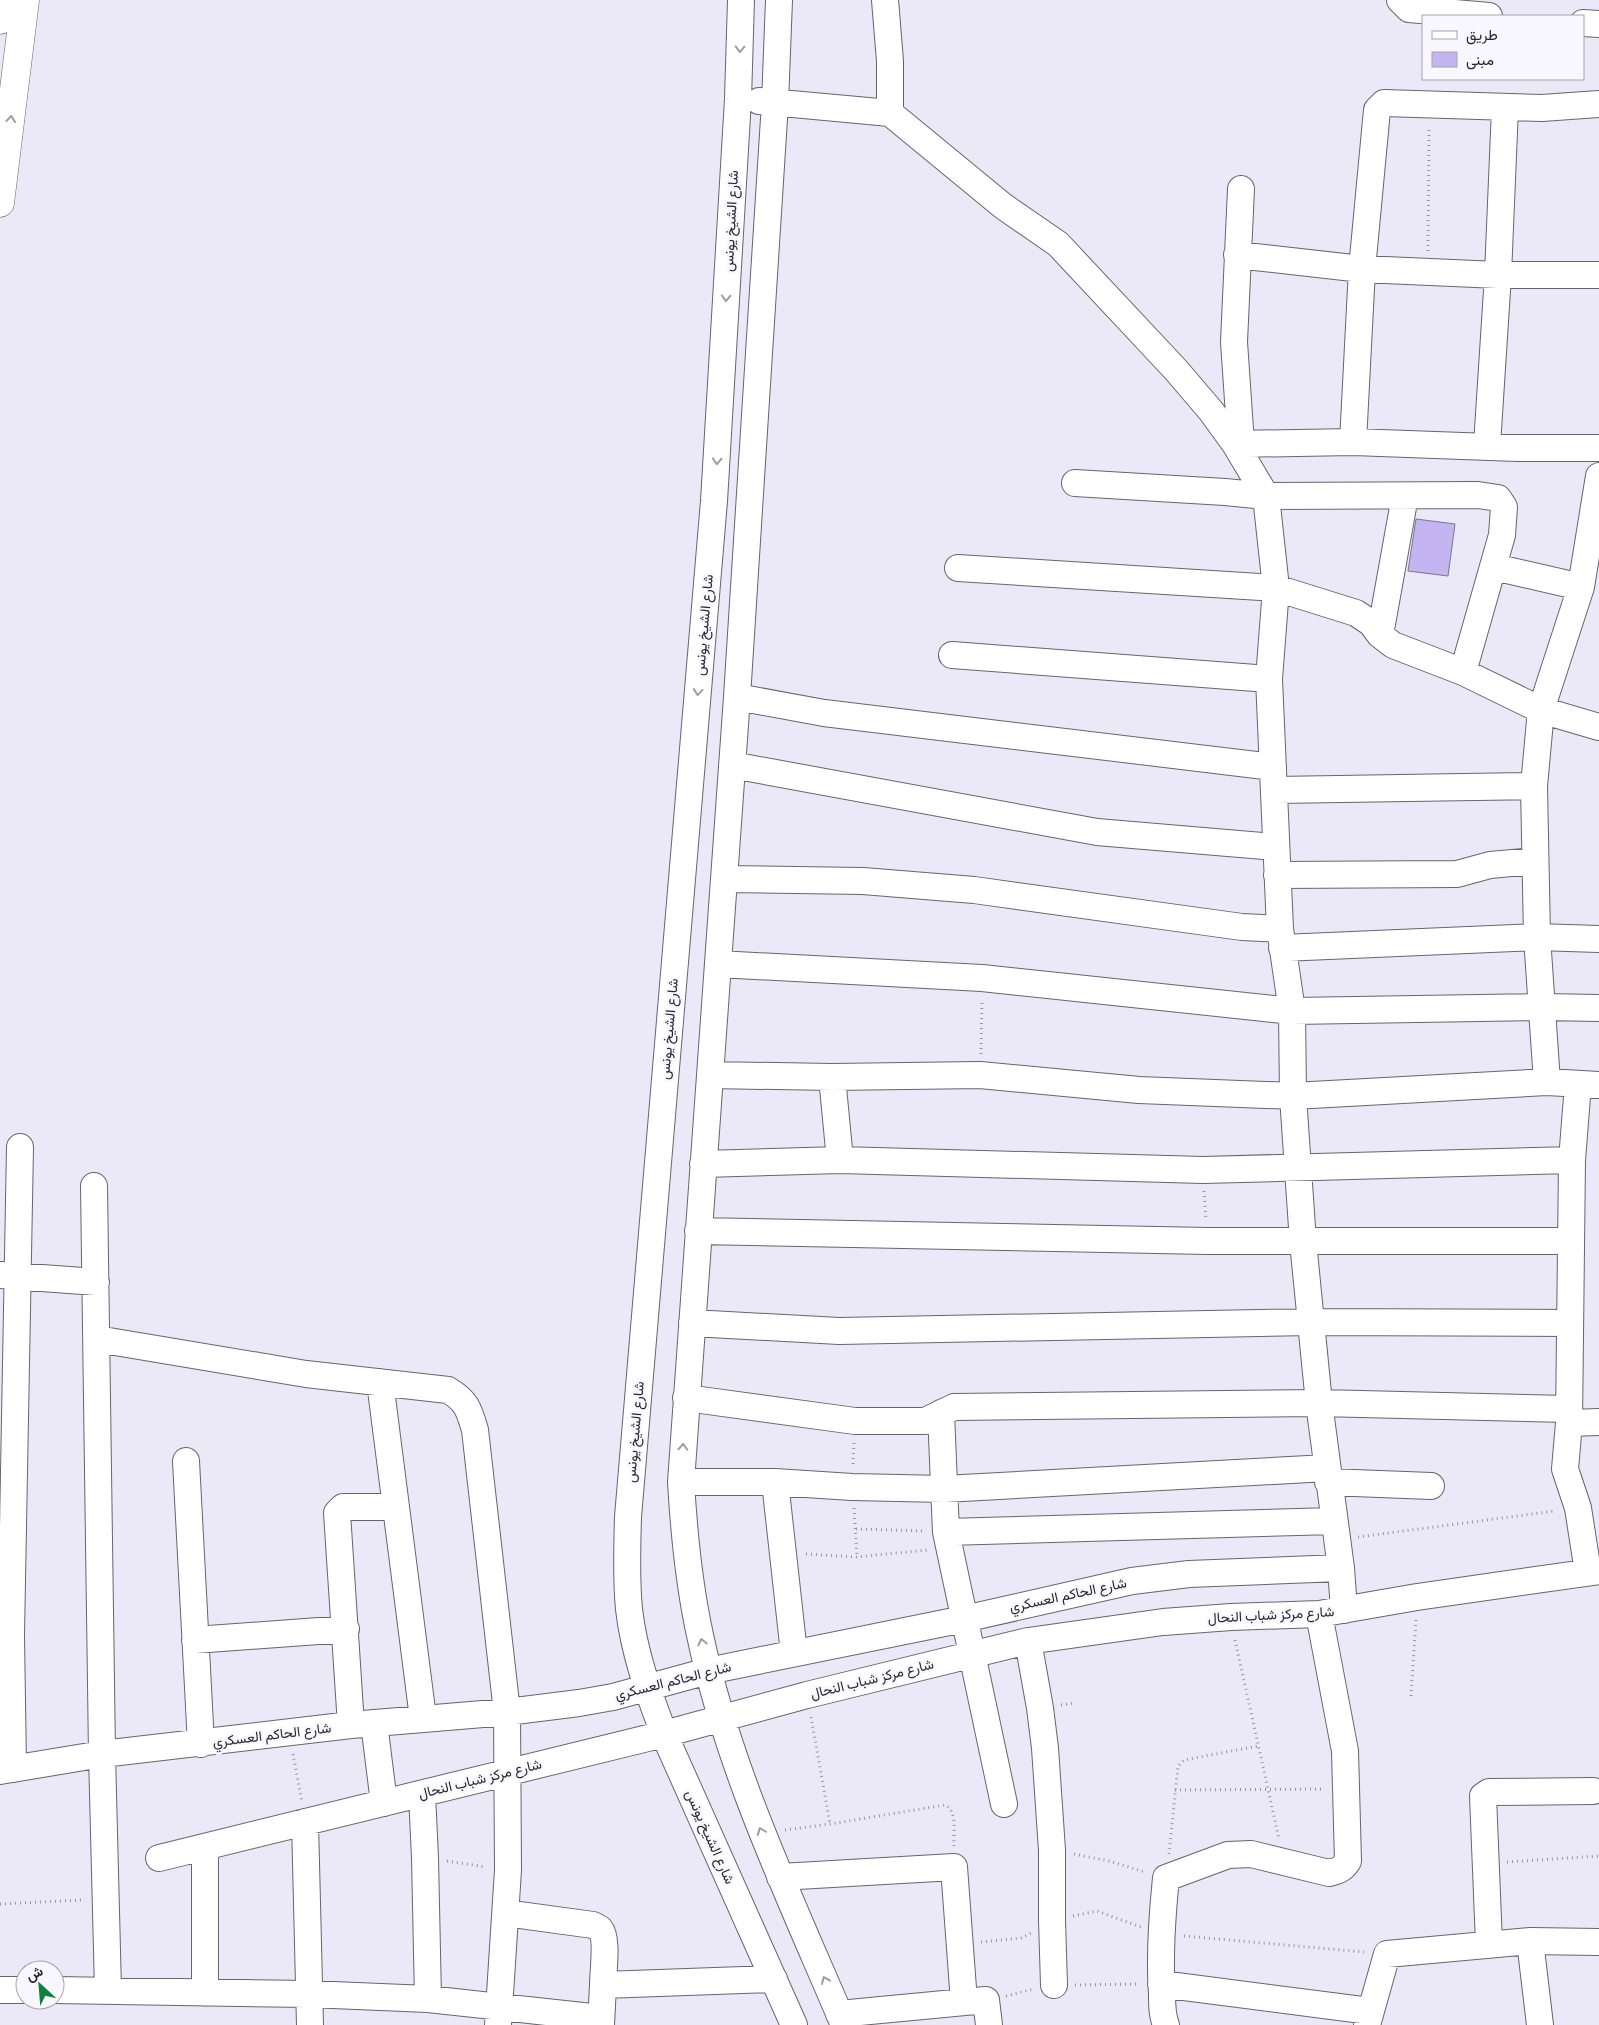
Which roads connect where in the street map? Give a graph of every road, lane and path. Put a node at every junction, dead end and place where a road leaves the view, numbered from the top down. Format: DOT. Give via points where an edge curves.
graph roads {
  1 [pos="3,0"];
  2 [pos="25,0"];
  3 [pos="741,0"];
  4 [pos="778,0"];
  5 [pos="885,0"];
  6 [pos="1400,0"];
  7 [pos="1478,15"];
  8 [pos="0,20"];
  9 [pos="1584,23"];
  10 [pos="1599,24"];
  11 [pos="738,99"];
  12 [pos="775,103"];
  13 [pos="1429,104"];
  14 [pos="1599,104"];
  15 [pos="1505,108"];
  16 [pos="890,113"];
  17 [pos="1241,189"];
  18 [pos="0,202"];
  19 [pos="1237,255"];
  20 [pos="1362,269"];
  21 [pos="1428,272"];
  22 [pos="1498,275"];
  23 [pos="1599,275"];
  24 [pos="1353,442"];
  25 [pos="1238,444"];
  26 [pos="1487,445"];
  27 [pos="1599,448"];
  28 [pos="1599,476"];
  29 [pos="1075,484"];
  30 [pos="1266,496"];
  31 [pos="1405,496"];
  32 [pos="1494,567"];
  33 [pos="958,568"];
  34 [pos="1581,587"];
  35 [pos="1276,588"];
  36 [pos="1380,635"];
  37 [pos="952,655"];
  38 [pos="1463,672"];
  39 [pos="1269,679"];
  40 [pos="737,697"];
  41 [pos="1541,710"];
  42 [pos="695,726"];
  43 [pos="1599,727"];
  44 [pos="735,730"];
  45 [pos="732,766"];
  46 [pos="1274,778"];
  47 [pos="1534,786"];
  48 [pos="1275,848"];
  49 [pos="1535,861"];
  50 [pos="1277,875"];
  51 [pos="724,878"];
  52 [pos="1537,937"];
  53 [pos="1281,938"];
  54 [pos="1599,939"];
  55 [pos="718,964"];
  56 [pos="982,978"];
  57 [pos="1542,1007"];
  58 [pos="1599,1008"];
  59 [pos="1292,1011"];
  60 [pos="710,1075"];
  61 [pos="980,1075"];
  62 [pos="832,1077"];
  63 [pos="1547,1082"];
  64 [pos="1588,1084"];
  65 [pos="1293,1096"];
  66 [pos="20,1147"];
  67 [pos="840,1160"];
  68 [pos="1572,1160"];
  69 [pos="703,1164"];
  70 [pos="1297,1167"];
  71 [pos="1203,1170"];
  72 [pos="94,1186"];
  73 [pos="698,1231"];
  74 [pos="1208,1241"];
  75 [pos="1571,1241"];
  76 [pos="1303,1242"];
  77 [pos="9,1276"];
  78 [pos="96,1282"];
  79 [pos="1312,1322"];
  80 [pos="692,1323"];
  81 [pos="1570,1323"];
  82 [pos="97,1339"];
  83 [pos="380,1382"];
  84 [pos="686,1398"];
  85 [pos="1319,1403"];
  86 [pos="941,1413"];
  87 [pos="1569,1416"];
  88 [pos="855,1421"];
  89 [pos="1599,1422"];
  90 [pos="186,1462"];
  91 [pos="1328,1475"];
  92 [pos="681,1482"];
  93 [pos="775,1482"];
  94 [pos="1432,1486"];
  95 [pos="852,1487"];
  96 [pos="944,1489"];
  97 [pos="396,1507"];
  98 [pos="1589,1508"];
  99 [pos="1335,1530"];
  100 [pos="948,1540"];
  101 [pos="783,1553"];
  102 [pos="857,1557"];
  103 [pos="1341,1568"];
  104 [pos="1594,1572"];
  105 [pos="1417,1597"];
  106 [pos="1332,1612"];
  107 [pos="1231,1617"];
  108 [pos="964,1619"];
  109 [pos="346,1629"];
  110 [pos="195,1640"];
  111 [pos="1028,1640"];
  112 [pos="794,1653"];
  113 [pos="971,1654"];
  114 [pos="708,1670"];
  115 [pos="646,1688"];
  116 [pos="806,1695"];
  117 [pos="1411,1696"];
  118 [pos="507,1712"];
  119 [pos="423,1718"];
  120 [pos="722,1718"];
  121 [pos="363,1724"];
  122 [pos="289,1733"];
  123 [pos="664,1734"];
  124 [pos="201,1744"];
  125 [pos="1258,1746"];
  126 [pos="102,1754"];
  127 [pos="6,1770"];
  128 [pos="508,1772"];
  129 [pos="1348,1789"];
  130 [pos="1175,1790"];
  131 [pos="1268,1790"];
  132 [pos="1592,1791"];
  133 [pos="422,1794"];
  134 [pos="384,1803"];
  135 [pos="1004,1804"];
  136 [pos="305,1822"];
  137 [pos="830,1824"];
  138 [pos="762,1833"];
  139 [pos="205,1847"];
  140 [pos="1052,1850"];
  141 [pos="1599,1856"];
  142 [pos="158,1858"];
  143 [pos="425,1858"];
  144 [pos="1284,1861"];
  145 [pos="1486,1863"];
  146 [pos="954,1867"];
  147 [pos="508,1870"];
  148 [pos="780,1877"];
  149 [pos="1166,1878"];
  150 [pos="106,1900"];
  151 [pos="0,1904"];
  152 [pos="506,1913"];
  153 [pos="1052,1920"];
  154 [pos="1161,1934"];
  155 [pos="1530,1941"];
  156 [pos="1599,1942"];
  157 [pos="960,1944"];
  158 [pos="1489,1944"];
  159 [pos="1387,1954"];
  160 [pos="774,1979"];
  161 [pos="1161,1984"];
  162 [pos="603,1985"];
  163 [pos="1054,1985"];
  164 [pos="0,1990"];
  165 [pos="15,1990"];
  166 [pos="65,1990"];
  167 [pos="108,1990"];
  168 [pos="205,1993"];
  169 [pos="309,1994"];
  170 [pos="428,1999"];
  171 [pos="980,2009"];
  172 [pos="499,2016"];
  173 [pos="1368,2018"];
  174 [pos="842,2019"];
  175 [pos="601,2022"];
  176 [pos="310,2025"];
  177 [pos="794,2025"];
  178 [pos="1166,2025"];
  179 [pos="1540,2025"];
  1 -- 8 [label="highway"];
  18 -- 2 [label="highway, one-way"];
  3 -- 11 [label="street, شارع الشيخ يونس, one-way"];
  4 -- 12 [label="street"];
  5 -- 16 [label="street"];
  6 -- 7 [label="street" via="1409,9"];
  9 -- 10 [label="street"];
  11 -- 12 [label="street"];
  11 -- 42 [label="street, شارع الشيخ يونس, one-way" via="714,501"];
  12 -- 16 [label="street"];
  12 -- 40 [label="street"];
  13 -- 15 [label="street"];
  13 -- 20 [label="street" via="1384,103 1377,110"];
  13 -- 21 [label="path"];
  14 -- 15 [label="street"];
  15 -- 22 [label="street"];
  16 -- 25 [label="street" via="1004,206 1058,244 1176,370"];
  17 -- 19 [label="street"];
  19 -- 20 [label="street"];
  19 -- 25 [label="street" via="1234,342"];
  20 -- 21 [label="street"];
  20 -- 24 [label="street"];
  21 -- 22 [label="street"];
  22 -- 23 [label="street"];
  22 -- 26 [label="street"];
  24 -- 25 [label="street"];
  24 -- 26 [label="street"];
  25 -- 30 [label="street"];
  26 -- 27 [label="street"];
  28 -- 34 [label="street"];
  29 -- 30 [label="street"];
  30 -- 31 [label="street"];
  30 -- 35 [label="street"];
  31 -- 32 [label="street" via="1478,495 1498,498 1504,507 1502,535"];
  31 -- 36 [label="street"];
  32 -- 34 [label="street"];
  32 -- 38 [label="street"];
  33 -- 35 [label="street"];
  34 -- 41 [label="street"];
  35 -- 36 [label="street" via="1356,613 1371,623"];
  35 -- 39 [label="street"];
  36 -- 38 [label="street" via="1393,645"];
  37 -- 39 [label="street"];
  38 -- 41 [label="street"];
  39 -- 46 [label="street"];
  40 -- 44 [label="street"];
  40 -- 46 [label="street"];
  41 -- 43 [label="street"];
  41 -- 47 [label="street"];
  42 -- 44 [label="street"];
  42 -- 115 [label="street, شارع الشيخ يونس" via="628,1517 626,1564 629,1610"];
  44 -- 45 [label="street"];
  45 -- 48 [label="street" via="1097,832"];
  45 -- 51 [label="street"];
  46 -- 47 [label="street"];
  46 -- 48 [label="street"];
  47 -- 49 [label="street"];
  48 -- 50 [label="street"];
  49 -- 50 [label="street" via="1490,865 1457,874"];
  49 -- 52 [label="street"];
  50 -- 53 [label="street"];
  51 -- 53 [label="street" via="863,881 974,890 1242,927"];
  51 -- 55 [label="street"];
  52 -- 53 [label="street"];
  52 -- 54 [label="street"];
  52 -- 57 [label="street"];
  53 -- 59 [label="street"];
  55 -- 56 [label="street"];
  55 -- 60 [label="street"];
  56 -- 59 [label="street"];
  56 -- 61 [label="path"];
  57 -- 58 [label="street"];
  57 -- 59 [label="street"];
  57 -- 63 [label="street"];
  59 -- 65 [label="street"];
  60 -- 62 [label="street"];
  60 -- 69 [label="street"];
  61 -- 62 [label="street"];
  61 -- 65 [label="street" via="1139,1090"];
  62 -- 67 [label="street"];
  63 -- 64 [label="street"];
  63 -- 65 [label="street"];
  64 -- 68 [label="street"];
  65 -- 70 [label="street"];
  66 -- 77 [label="street"];
  67 -- 69 [label="street"];
  67 -- 71 [label="street"];
  68 -- 70 [label="street"];
  68 -- 75 [label="street"];
  69 -- 73 [label="street"];
  70 -- 71 [label="street"];
  70 -- 76 [label="street"];
  71 -- 74 [label="path"];
  72 -- 78 [label="street"];
  73 -- 74 [label="street"];
  73 -- 80 [label="street"];
  74 -- 76 [label="street"];
  75 -- 76 [label="street"];
  75 -- 81 [label="street"];
  76 -- 79 [label="street"];
  77 -- 78 [label="street"];
  77 -- 127 [label="street" via="10,1636"];
  78 -- 82 [label="street"];
  79 -- 80 [label="street" via="839,1332"];
  79 -- 81 [label="street"];
  79 -- 85 [label="street"];
  80 -- 84 [label="street"];
  81 -- 87 [label="street"];
  82 -- 83 [label="street" via="306,1374"];
  82 -- 126 [label="street"];
  83 -- 97 [label="street"];
  83 -- 118 [label="street" via="448,1390 460,1396 468,1408 475,1430"];
  84 -- 88 [label="street"];
  92 -- 84 [label="street, one-way"];
  85 -- 86 [label="street" via="954,1408"];
  85 -- 87 [label="street"];
  85 -- 91 [label="street"];
  86 -- 88 [label="street" via="925,1421"];
  86 -- 96 [label="street"];
  87 -- 89 [label="street"];
  87 -- 98 [label="street" via="1565,1469"];
  88 -- 95 [label="path"];
  90 -- 110 [label="street"];
  91 -- 94 [label="street"];
  91 -- 96 [label="street"];
  91 -- 99 [label="street"];
  92 -- 93 [label="street"];
  114 -- 92 [label="street, one-way" via="690,1585"];
  93 -- 95 [label="street"];
  93 -- 101 [label="street"];
  95 -- 96 [label="street"];
  96 -- 100 [label="street"];
  97 -- 109 [label="street" via="343,1507 337,1513"];
  97 -- 119 [label="street"];
  98 -- 99 [label="path"];
  98 -- 104 [label="street"];
  99 -- 100 [label="street"];
  99 -- 103 [label="street"];
  100 -- 102 [label="path"];
  100 -- 102 [label="path" via="856,1529"];
  100 -- 108 [label="street"];
  101 -- 102 [label="path"];
  101 -- 112 [label="street"];
  103 -- 106 [label="street"];
  103 -- 108 [label="street, شارع الحاكم العسكري" via="1217,1572 1132,1581"];
  104 -- 105 [label="street, شارع مركز شباب النحال"];
  105 -- 106 [label="street, شارع مركز شباب النحال"];
  105 -- 117 [label="path"];
  106 -- 107 [label="street, شارع مركز شباب النحال"];
  106 -- 129 [label="street"];
  107 -- 111 [label="street, شارع مركز شباب النحال" via="1153,1623"];
  107 -- 125 [label="path"];
  108 -- 112 [label="street, شارع الحاكم العسكري"];
  108 -- 113 [label="street"];
  109 -- 110 [label="street"];
  109 -- 121 [label="street"];
  110 -- 124 [label="street"];
  111 -- 113 [label="street, شارع مركز شباب النحال"];
  111 -- 140 [label="street" via="1040,1708"];
  112 -- 114 [label="street, شارع الحاكم العسكري"];
  113 -- 116 [label="street, شارع مركز شباب النحال"];
  113 -- 135 [label="street"];
  114 -- 115 [label="street, شارع الحاكم العسكري"];
  114 -- 120 [label="street"];
  115 -- 118 [label="street, شارع الحاكم العسكري" via="579,1703"];
  115 -- 123 [label="street, شارع الشيخ يونس"];
  116 -- 120 [label="street, شارع مركز شباب النحال"];
  116 -- 137 [label="path"];
  118 -- 119 [label="street, شارع الحاكم العسكري"];
  118 -- 128 [label="street"];
  119 -- 121 [label="street, شارع الحاكم العسكري"];
  120 -- 123 [label="street, شارع مركز شباب النحال"];
  138 -- 120 [label="street, one-way"];
  121 -- 122 [label="street, شارع الحاكم العسكري"];
  121 -- 134 [label="street"];
  122 -- 124 [label="street, شارع الحاكم العسكري"];
  122 -- 136 [label="path"];
  123 -- 128 [label="street, شارع مركز شباب النحال"];
  123 -- 160 [label="street, شارع الشيخ يونس"];
  124 -- 126 [label="street, شارع الحاكم العسكري"];
  125 -- 130 [label="path" via="1184,1760 1178,1766"];
  125 -- 131 [label="path"];
  126 -- 127 [label="street, شارع الحاكم العسكري"];
  126 -- 150 [label="street"];
  128 -- 133 [label="street, شارع مركز شباب النحال"];
  128 -- 147 [label="street"];
  129 -- 131 [label="path"];
  129 -- 144 [label="street" via="1348,1860 1344,1868 1329,1873"];
  130 -- 131 [label="path"];
  130 -- 149 [label="path"];
  131 -- 144 [label="path"];
  132 -- 145 [label="street" via="1485,1794"];
  133 -- 134 [label="street, شارع مركز شباب النحال"];
  133 -- 143 [label="street"];
  134 -- 136 [label="street, شارع مركز شباب النحال"];
  136 -- 139 [label="street, شارع مركز شباب النحال"];
  136 -- 169 [label="street"];
  137 -- 138 [label="path"];
  137 -- 146 [label="path" via="945,1806 953,1812"];
  138 -- 148 [label="street"];
  139 -- 142 [label="street, شارع مركز شباب النحال"];
  139 -- 168 [label="street"];
  140 -- 149 [label="path" via="1109,1861"];
  140 -- 153 [label="street"];
  141 -- 145 [label="path"];
  143 -- 147 [label="path"];
  143 -- 170 [label="street"];
  144 -- 149 [label="street" via="1251,1854 1228,1855"];
  145 -- 158 [label="street"];
  146 -- 148 [label="street"];
  146 -- 157 [label="street"];
  147 -- 152 [label="street"];
  174 -- 148 [label="street, one-way"];
  149 -- 154 [label="street"];
  150 -- 151 [label="path"];
  150 -- 167 [label="street"];
  152 -- 162 [label="street" via="600,1928 604,1944"];
  152 -- 172 [label="street"];
  153 -- 154 [label="path" via="1097,1911"];
  153 -- 157 [label="path" via="1021,1938"];
  153 -- 163 [label="street"];
  154 -- 159 [label="path"];
  154 -- 161 [label="street"];
  155 -- 156 [label="street"];
  155 -- 158 [label="street"];
  155 -- 179 [label="street"];
  157 -- 171 [label="street"];
  158 -- 159 [label="street"];
  159 -- 173 [label="street"];
  160 -- 162 [label="street"];
  160 -- 177 [label="street, شارع الشيخ يونس"];
  161 -- 163 [label="path"];
  161 -- 173 [label="street"];
  161 -- 178 [label="street"];
  162 -- 175 [label="street"];
  163 -- 171 [label="path"];
  164 -- 165 [label="street"];
  166 -- 167 [label="street"];
  167 -- 168 [label="street"];
  168 -- 169 [label="street"];
  169 -- 170 [label="street"];
  169 -- 176 [label="street"];
  170 -- 172 [label="street"];
  171 -- 174 [label="street"];
  172 -- 175 [label="street"];
}
